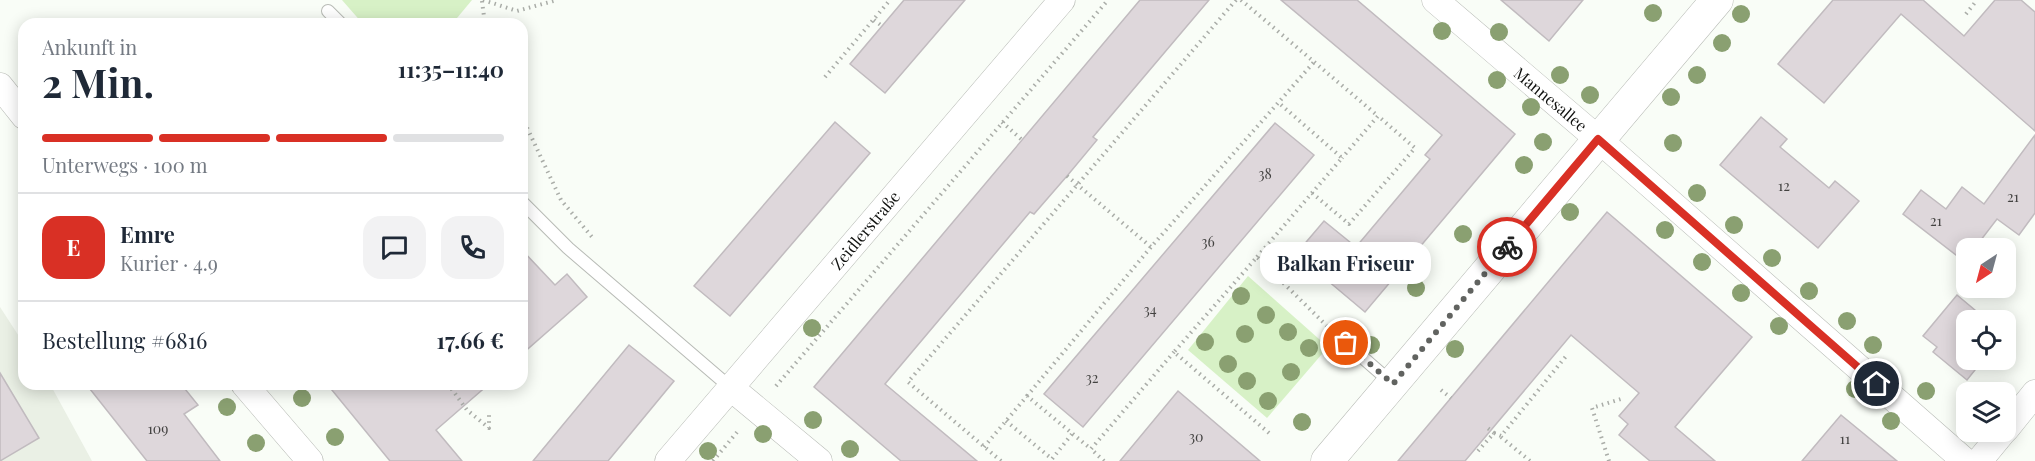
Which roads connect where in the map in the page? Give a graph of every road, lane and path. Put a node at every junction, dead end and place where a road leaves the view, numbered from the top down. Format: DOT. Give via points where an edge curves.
graph roads {
  1 [pos="482,0"];
  2 [pos="557,0"];
  3 [pos="890,0"];
  4 [pos="1062,0"];
  5 [pos="1108,0"];
  6 [pos="1236,0"];
  7 [pos="1241,0"];
  8 [pos="1435,0"];
  9 [pos="1717,0"];
  10 [pos="1977,0"];
  11 [pos="328,10"];
  12 [pos="1966,14"];
  13 [pos="335,18"];
  14 [pos="484,18"];
  15 [pos="874,20"];
  16 [pos="882,26"];
  17 [pos="1314,62"];
  18 [pos="825,77"];
  19 [pos="0,86"];
  20 [pos="1279,103"];
  21 [pos="18,108"];
  22 [pos="1378,116"];
  23 [pos="528,130"];
  24 [pos="1598,139"];
  25 [pos="1342,158"];
  26 [pos="1066,176"];
  27 [pos="1077,186"];
  28 [pos="1312,193"];
  29 [pos="528,208"];
  30 [pos="1151,247"];
  31 [pos="1257,257"];
  32 [pos="606,280"];
  33 [pos="1346,343"];
  34 [pos="1174,352"];
  35 [pos="1568,355"];
  36 [pos="1393,384"];
  37 [pos="731,388"];
  38 [pos="249,390"];
  39 [pos="453,390"];
  40 [pos="1441,390"];
  41 [pos="2035,393"];
  42 [pos="1027,396"];
  43 [pos="1451,398"];
  44 [pos="1621,399"];
  45 [pos="756,409"];
  46 [pos="489,412"];
  47 [pos="2016,416"];
  48 [pos="1006,421"];
  49 [pos="1485,426"];
  50 [pos="1269,433"];
  51 [pos="1494,433"];
  52 [pos="1072,434"];
  53 [pos="1501,436"];
  54 [pos="1995,442"];
  55 [pos="984,447"];
  56 [pos="1091,449"];
  57 [pos="1478,451"];
  58 [pos="310,461"];
  59 [pos="669,461"];
  60 [pos="713,461"];
  61 [pos="819,461"];
  62 [pos="1001,461"];
  63 [pos="1104,461"];
  64 [pos="1327,461"];
  65 [pos="1530,461"];
  66 [pos="1609,461"];
  67 [pos="1965,461"];
  68 [pos="1979,461"];
  1 -- 2 [label="path" via="517,11"];
  1 -- 14 [label="path"];
  3 -- 15 [label="path"];
  4 -- 37 [label="street, Zeidlerstraße"];
  5 -- 45 [label="path"];
  6 -- 27 [label="path"];
  7 -- 17 [label="path"];
  8 -- 24 [label="street, Mannesallee"];
  9 -- 24 [label="street"];
  10 -- 12 [label="path"];
  11 -- 13 [label="lane"];
  15 -- 16 [label="path"];
  15 -- 18 [label="path"];
  17 -- 20 [label="path"];
  17 -- 22 [label="path"];
  19 -- 21 [label="street"];
  20 -- 25 [label="path"];
  20 -- 30 [label="path"];
  22 -- 25 [label="path"];
  22 -- 28 [label="path" via="1415,148 1349,224"];
  23 -- 32 [label="path" via="561,200 590,233"];
  24 -- 36 [label="street"];
  24 -- 67 [label="street, Mannesallee"];
  25 -- 28 [label="path"];
  26 -- 27 [label="path"];
  27 -- 30 [label="path"];
  27 -- 55 [label="path" via="908,382"];
  28 -- 31 [label="path"];
  29 -- 32 [label="lane"];
  30 -- 42 [label="path"];
  31 -- 33 [label="path"];
  31 -- 34 [label="path"];
  32 -- 37 [label="lane"];
  33 -- 36 [label="lane"];
  34 -- 50 [label="path"];
  34 -- 56 [label="path"];
  35 -- 53 [label="path"];
  36 -- 64 [label="street"];
  37 -- 45 [label="street"];
  37 -- 59 [label="street, Zeidlerstraße"];
  38 -- 58 [label="street"];
  39 -- 46 [label="path" via="471,414 489,428"];
  40 -- 43 [label="path"];
  41 -- 47 [label="street"];
  42 -- 48 [label="path"];
  42 -- 52 [label="path"];
  44 -- 66 [label="path" via="1592,408"];
  45 -- 60 [label="path"];
  45 -- 61 [label="street"];
  48 -- 52 [label="path" via="1052,459"];
  48 -- 55 [label="path"];
  49 -- 51 [label="path"];
  51 -- 53 [label="path"];
  51 -- 57 [label="path"];
  52 -- 56 [label="path"];
  53 -- 65 [label="path"];
  54 -- 68 [label="street"];
  55 -- 62 [label="path"];
  56 -- 63 [label="path"];
}
